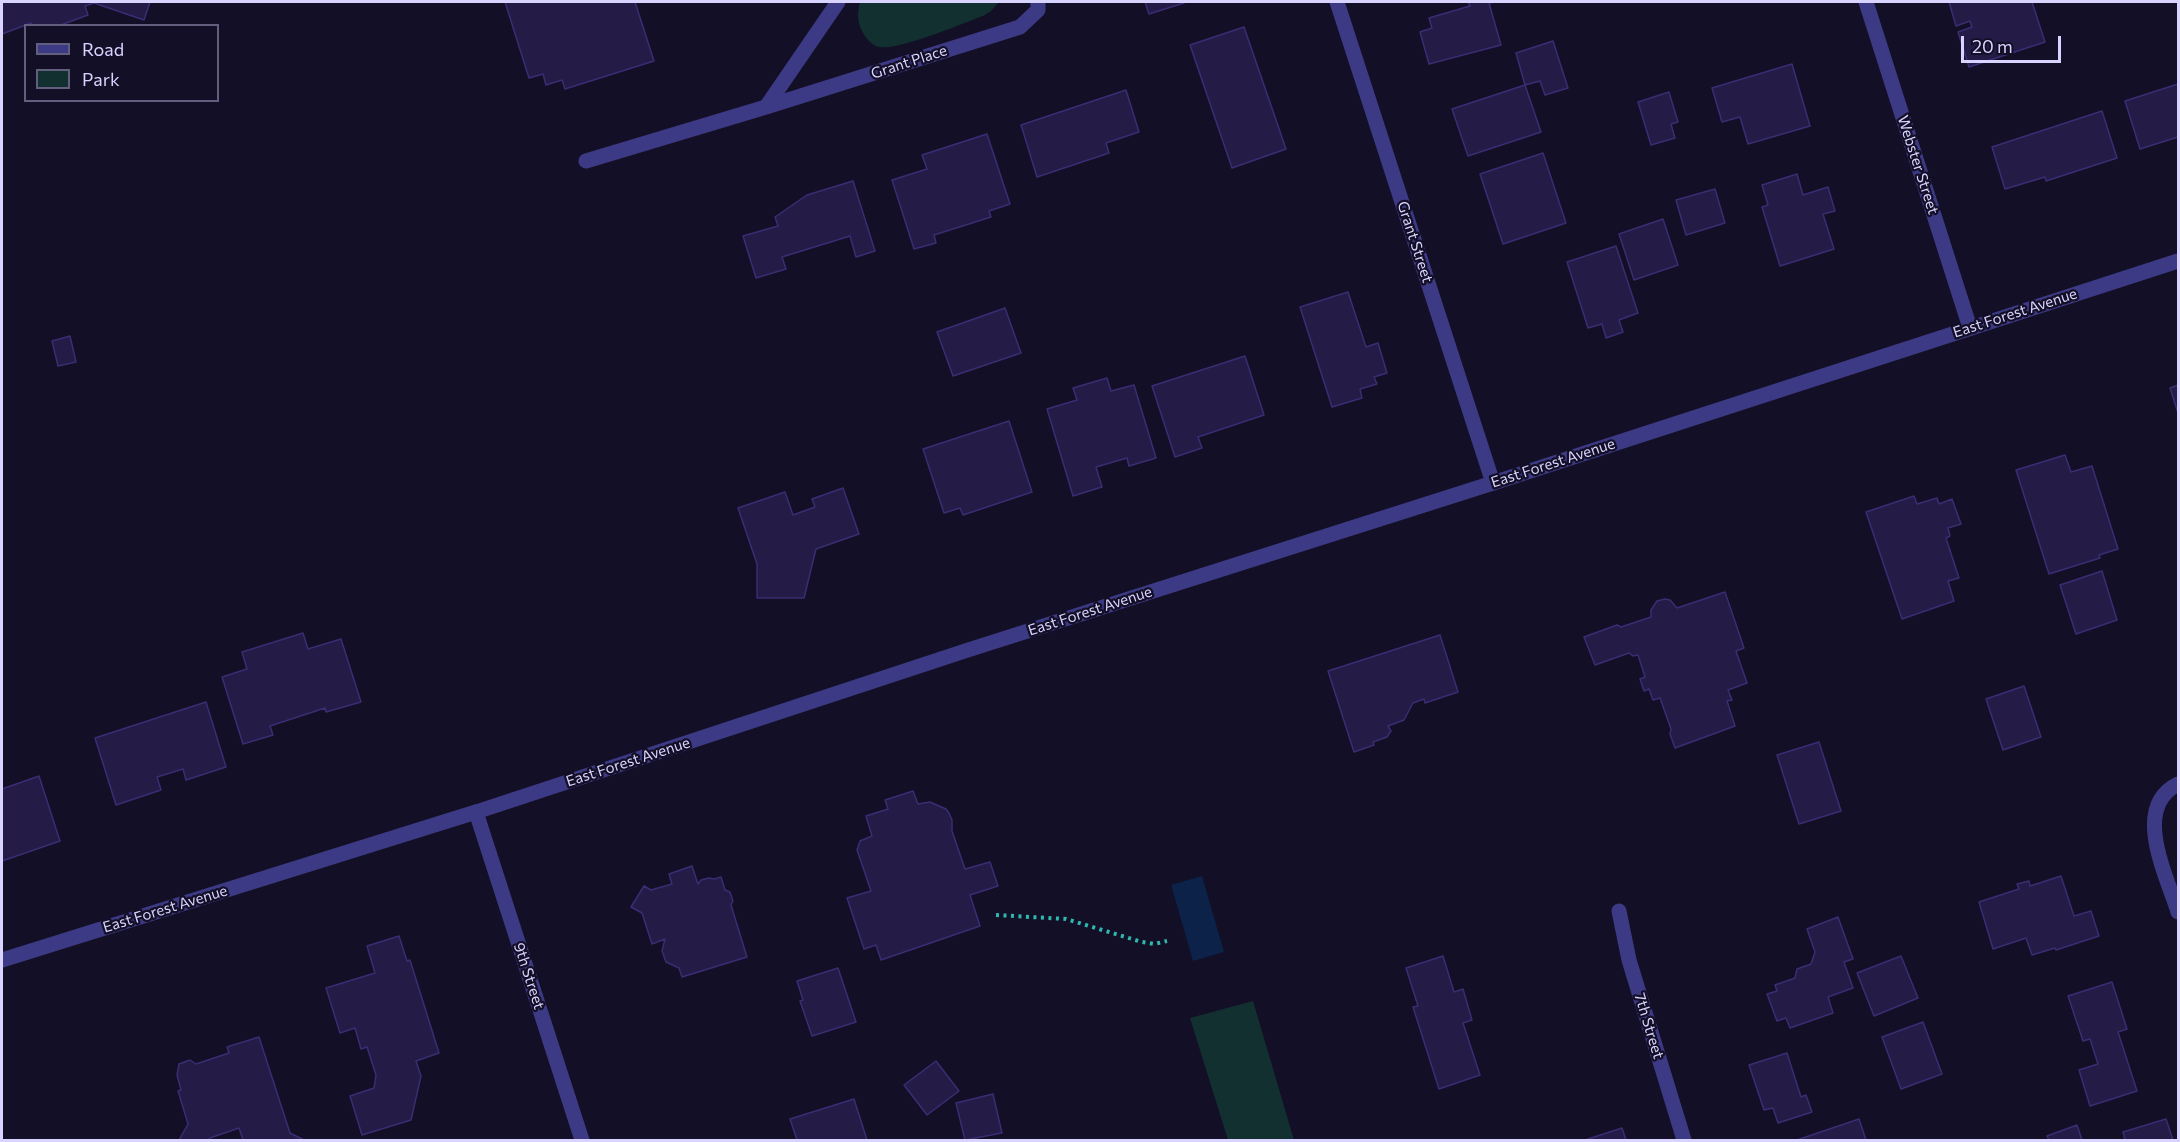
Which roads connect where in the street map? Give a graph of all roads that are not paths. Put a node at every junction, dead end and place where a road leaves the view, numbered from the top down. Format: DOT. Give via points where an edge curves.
graph roads {
  1 [pos="838,2"];
  2 [pos="1038,2"];
  3 [pos="1337,2"];
  4 [pos="1866,2"];
  5 [pos="766,107"];
  6 [pos="586,161"];
  7 [pos="2178,261"];
  8 [pos="1970,328"];
  9 [pos="1493,483"];
  10 [pos="2178,784"];
  11 [pos="476,812"];
  12 [pos="1619,910"];
  13 [pos="2178,912"];
  14 [pos="2,960"];
  15 [pos="582,1140"];
  16 [pos="1684,1140"];
  1 -- 5 [label="street"];
  2 -- 5 [label="street, Grant Place" via="1038,10 1020,27"];
  3 -- 9 [label="street, Grant Street"];
  4 -- 8 [label="street, Webster Street"];
  5 -- 6 [label="street, Grant Place"];
  7 -- 8 [label="street, East Forest Avenue"];
  8 -- 9 [label="street, East Forest Avenue"];
  9 -- 11 [label="street, East Forest Avenue"];
  10 -- 13 [label="street" via="2163,796 2153,820 2155,840"];
  11 -- 14 [label="street, East Forest Avenue"];
  11 -- 15 [label="street, 9th Street"];
  12 -- 16 [label="street, 7th Street" via="1629,960"];
}
